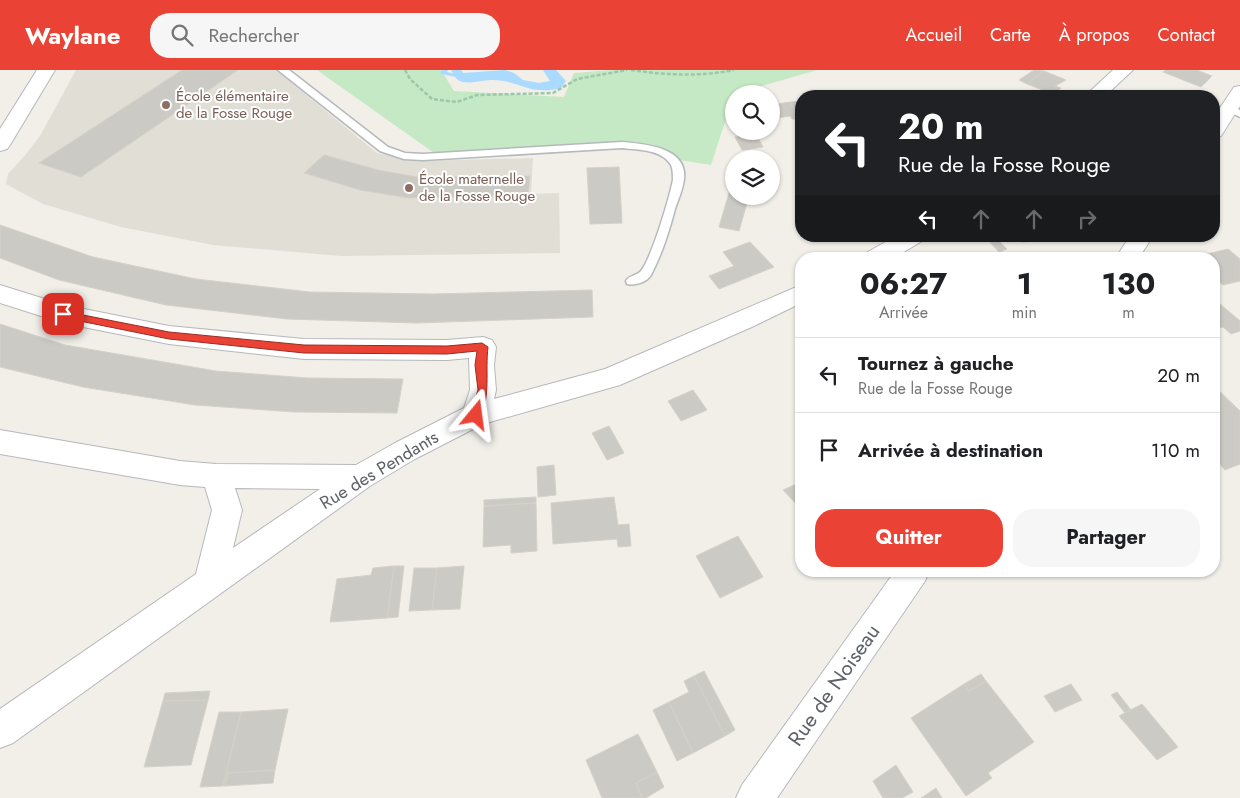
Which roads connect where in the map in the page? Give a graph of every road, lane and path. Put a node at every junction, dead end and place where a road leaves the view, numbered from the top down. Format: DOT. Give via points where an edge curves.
graph roads {
  1 [pos="46,70"];
  2 [pos="283,70"];
  3 [pos="405,70"];
  4 [pos="627,70"];
  5 [pos="631,70"];
  6 [pos="734,70"];
  7 [pos="1124,70"];
  8 [pos="1101,90"];
  9 [pos="1240,91"];
  10 [pos="1235,112"];
  11 [pos="1220,126"];
  12 [pos="0,145"];
  13 [pos="904,242"];
  14 [pos="886,252"];
  15 [pos="632,281"];
  16 [pos="0,294"];
  17 [pos="795,297"];
  18 [pos="476,415"];
  19 [pos="0,442"];
  20 [pos="216,476"];
  21 [pos="360,477"];
  22 [pos="910,577"];
  23 [pos="210,582"];
  24 [pos="0,730"];
  25 [pos="755,798"];
  1 -- 12 [label="street"];
  2 -- 15 [label="lane" via="384,149 404,156 622,145 664,153 676,164 679,178 657,251 645,275"];
  3 -- 4 [label="path" via="432,99 456,102 477,95 554,93 577,78"];
  5 -- 6 [label="path" via="663,75 709,75"];
  7 -- 8 [label="street"];
  9 -- 10 [label="street"];
  10 -- 11 [label="street"];
  13 -- 14 [label="street"];
  16 -- 18 [label="street" via="63,314 169,335 304,349 447,350 482,347 483,390"];
  17 -- 18 [label="street, Rue des Pendants" via="610,378"];
  18 -- 21 [label="street, Rue des Pendants"];
  19 -- 20 [label="street" via="172,472"];
  20 -- 21 [label="street"];
  20 -- 23 [label="street" via="227,510"];
  21 -- 23 [label="street, Rue des Pendants"];
  22 -- 25 [label="street, Rue de Noiseau"];
  23 -- 24 [label="street, Rue des Pendants"];
}
